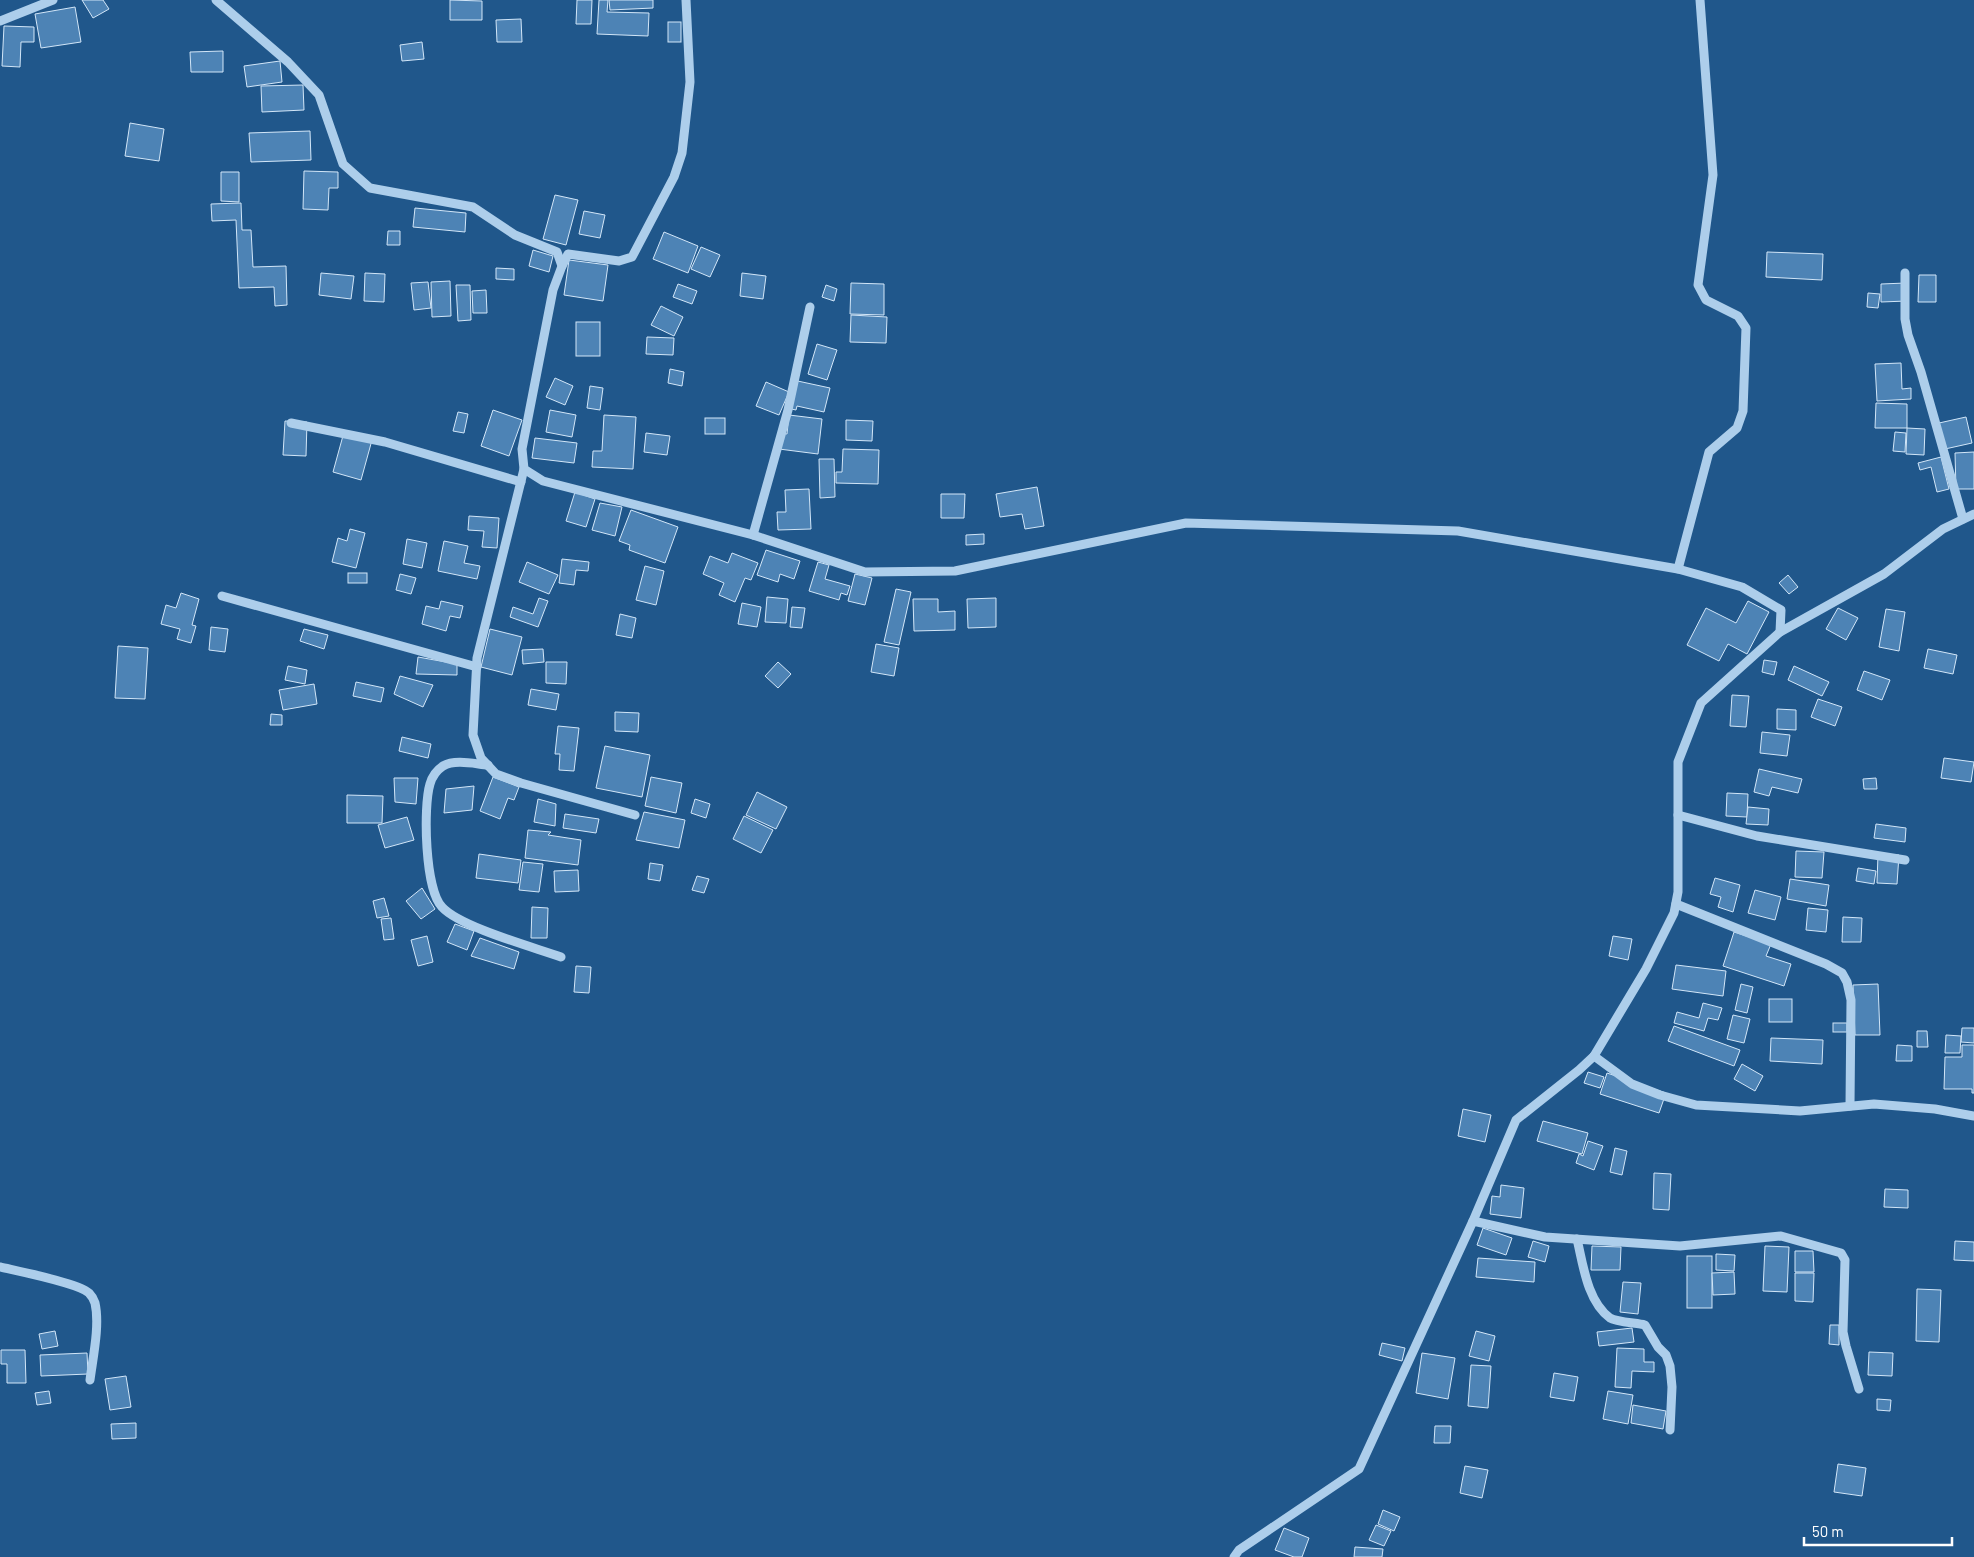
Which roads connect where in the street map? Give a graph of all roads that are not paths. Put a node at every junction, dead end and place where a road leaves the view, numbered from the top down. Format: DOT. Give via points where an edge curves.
graph roads {
  1 [pos="53,0"];
  2 [pos="216,0"];
  3 [pos="686,0"];
  4 [pos="1700,0"];
  5 [pos="0,21"];
  6 [pos="562,266"];
  7 [pos="1904,273"];
  8 [pos="810,307"];
  9 [pos="292,423"];
  10 [pos="524,469"];
  11 [pos="521,482"];
  12 [pos="1974,514"];
  13 [pos="1963,520"];
  14 [pos="753,534"];
  15 [pos="1678,569"];
  16 [pos="222,596"];
  17 [pos="1780,632"];
  18 [pos="477,667"];
  19 [pos="488,765"];
  20 [pos="635,815"];
  21 [pos="1678,815"];
  22 [pos="1905,860"];
  23 [pos="1676,904"];
  24 [pos="561,957"];
  25 [pos="1594,1056"];
  26 [pos="1850,1106"];
  27 [pos="1974,1116"];
  28 [pos="1473,1221"];
  29 [pos="1577,1239"];
  30 [pos="0,1267"];
  31 [pos="90,1380"];
  32 [pos="1859,1389"];
  33 [pos="1670,1430"];
  34 [pos="1234,1557"];
  1 -- 5 [label="street"];
  2 -- 6 [label="street" via="288,62 320,95 343,164 370,188 473,207 514,235 557,252"];
  3 -- 6 [label="street" via="690,82 682,153 674,177 632,257 619,261 568,254"];
  4 -- 15 [label="street" via="1713,175 1698,285 1706,300 1738,316 1746,328 1744,402 1738,428 1708,452"];
  6 -- 10 [label="street" via="553,290 522,450"];
  7 -- 13 [label="street" via="1904,318 1908,335"];
  8 -- 14 [label="street" via="788,410"];
  9 -- 11 [label="street" via="385,442"];
  10 -- 11 [label="street"];
  10 -- 14 [label="street" via="543,480"];
  11 -- 18 [label="street"];
  12 -- 13 [label="street"];
  13 -- 17 [label="street" via="1943,529 1884,574"];
  14 -- 15 [label="street" via="865,572 955,571 1186,523 1458,531"];
  15 -- 17 [label="street" via="1742,587 1781,610"];
  16 -- 18 [label="street"];
  17 -- 21 [label="street" via="1701,703 1678,762"];
  18 -- 19 [label="street" via="473,736 481,758"];
  19 -- 20 [label="street" via="496,774 521,783"];
  19 -- 24 [label="street" via="457,762 445,765 436,772 430,785 426,831 428,868 434,895 441,907 456,917"];
  21 -- 22 [label="street" via="1757,836"];
  21 -- 23 [label="street"];
  23 -- 25 [label="street" via="1646,969"];
  23 -- 26 [label="street" via="1842,973 1851,1000"];
  25 -- 26 [label="street" via="1632,1084 1660,1096 1696,1105 1800,1111"];
  25 -- 28 [label="street" via="1516,1120"];
  26 -- 27 [label="street" via="1874,1104"];
  28 -- 29 [label="street" via="1545,1237"];
  28 -- 34 [label="street" via="1359,1468 1239,1550"];
  29 -- 32 [label="street" via="1680,1246 1781,1236 1841,1253 1845,1260 1843,1332"];
  29 -- 33 [label="street" via="1587,1283 1598,1304 1611,1319 1645,1325 1666,1355 1672,1387"];
  30 -- 31 [label="street" via="82,1288 90,1293 95,1302 96,1328"];
}
